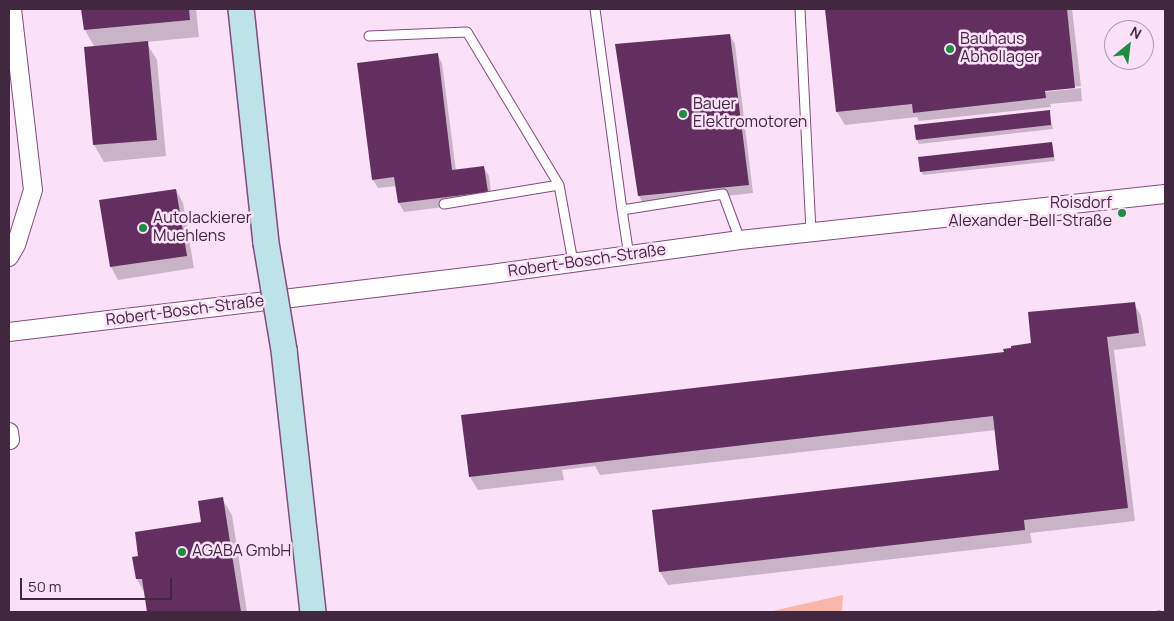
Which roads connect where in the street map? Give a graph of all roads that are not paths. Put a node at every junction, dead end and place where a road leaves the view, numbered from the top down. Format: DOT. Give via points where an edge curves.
graph roads {
  1 [pos="12,9"];
  2 [pos="241,9"];
  3 [pos="595,9"];
  4 [pos="800,9"];
  5 [pos="369,36"];
  6 [pos="559,186"];
  7 [pos="1165,194"];
  8 [pos="444,204"];
  9 [pos="622,210"];
  10 [pos="812,232"];
  11 [pos="740,240"];
  12 [pos="629,256"];
  13 [pos="9,257"];
  14 [pos="573,262"];
  15 [pos="9,332"];
  16 [pos="313,612"];
  1 -- 13 [label="street" via="33,190 16,245"];
  2 -- 16 [label="main road, bridge" via="266,243 284,350"];
  3 -- 9 [label="lane"];
  4 -- 10 [label="lane"];
  5 -- 6 [label="lane" via="467,32"];
  6 -- 8 [label="lane"];
  6 -- 14 [label="lane"];
  7 -- 10 [label="street, Robert-Bosch-Straße"];
  9 -- 11 [label="lane" via="723,194"];
  9 -- 12 [label="lane"];
  10 -- 11 [label="street, Robert-Bosch-Straße"];
  11 -- 12 [label="street, Robert-Bosch-Straße"];
  12 -- 14 [label="street, Robert-Bosch-Straße"];
  14 -- 15 [label="street, Robert-Bosch-Straße"];
}
